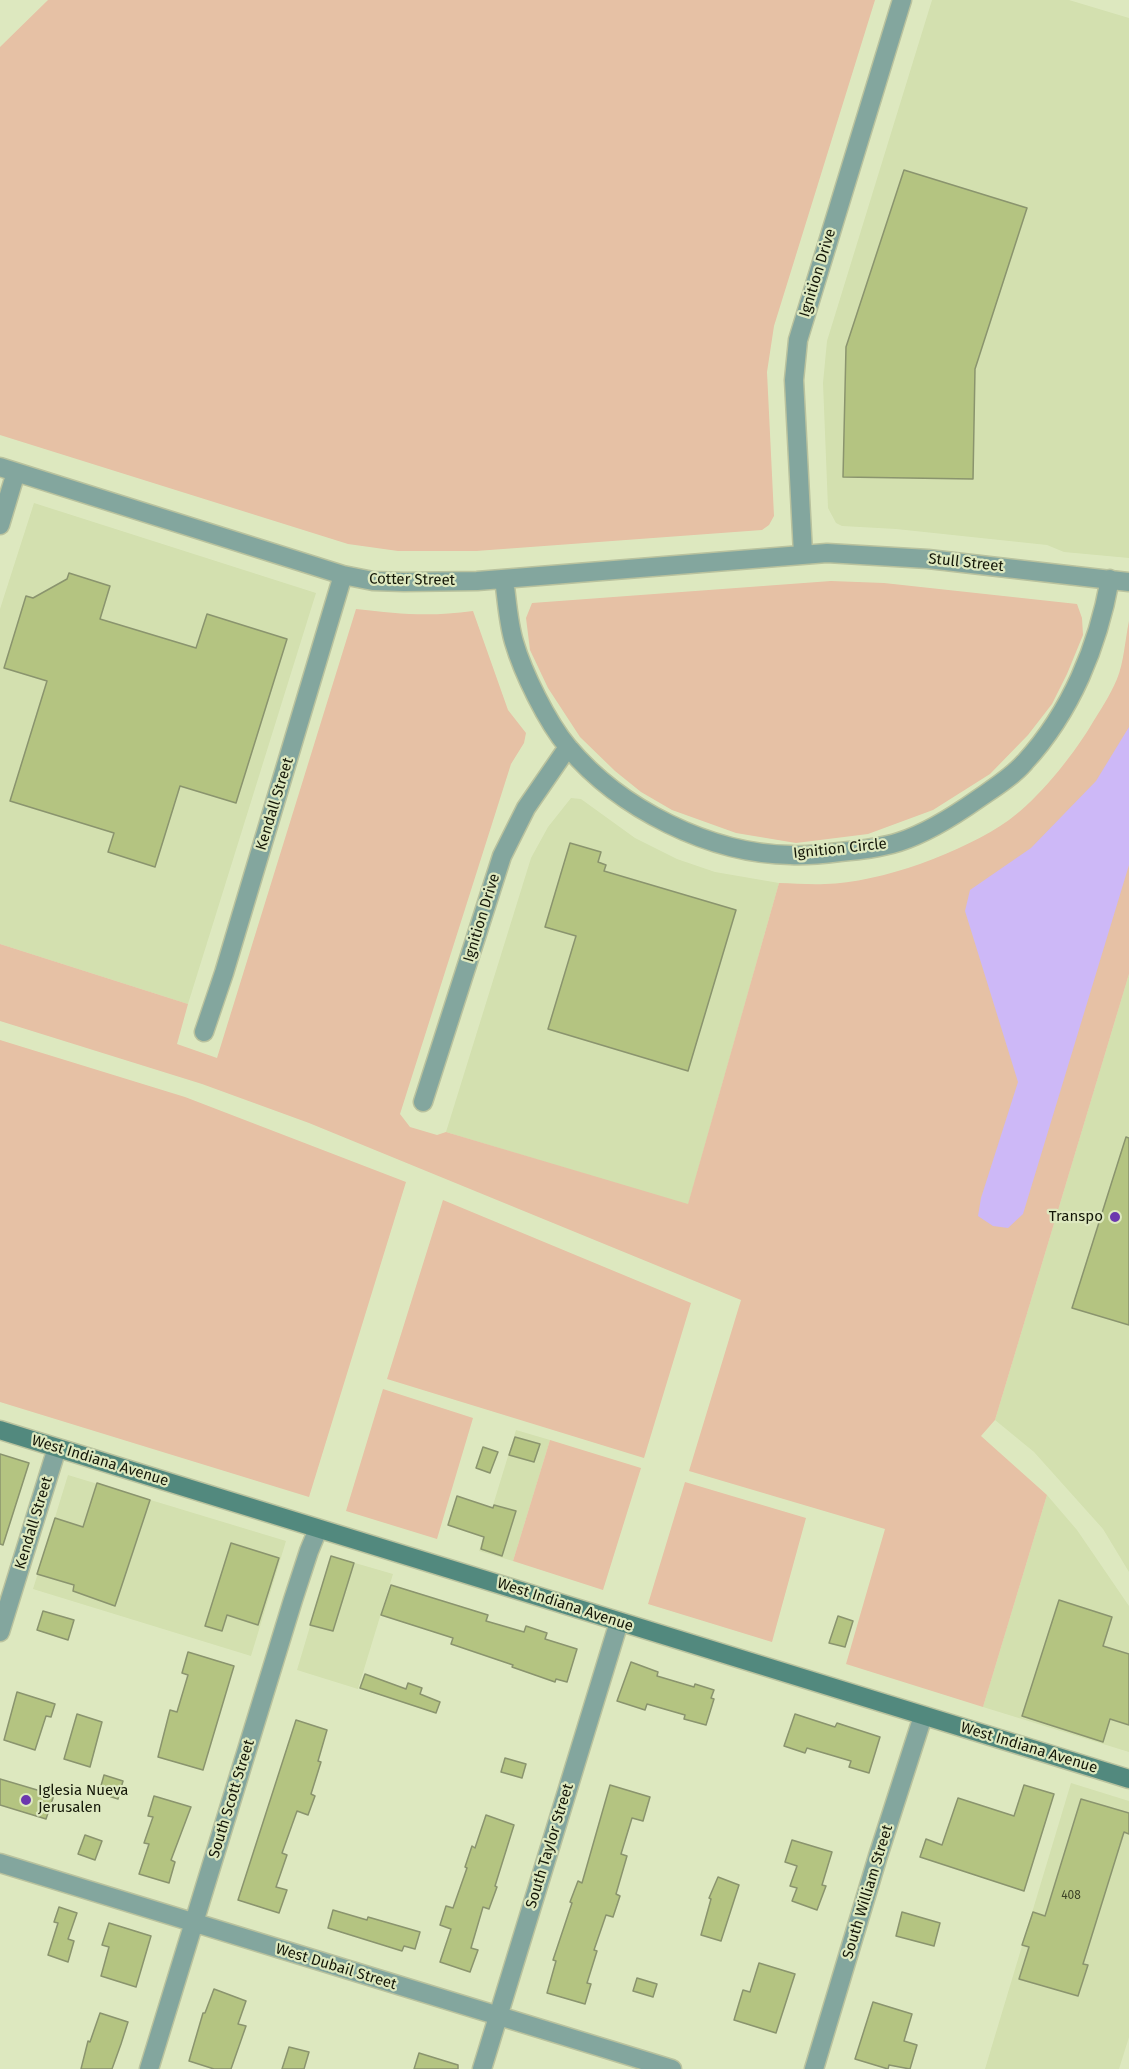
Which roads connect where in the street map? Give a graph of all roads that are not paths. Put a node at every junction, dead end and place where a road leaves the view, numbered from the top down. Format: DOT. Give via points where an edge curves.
graph roads {
  1 [pos="902,0"];
  2 [pos="8,470"];
  3 [pos="0,525"];
  4 [pos="803,554"];
  5 [pos="343,575"];
  6 [pos="504,579"];
  7 [pos="1110,579"];
  8 [pos="1129,582"];
  9 [pos="568,747"];
  10 [pos="204,1032"];
  11 [pos="423,1102"];
  12 [pos="0,1430"];
  13 [pos="57,1448"];
  14 [pos="318,1529"];
  15 [pos="619,1622"];
  16 [pos="0,1632"];
  17 [pos="923,1716"];
  18 [pos="1129,1779"];
  19 [pos="0,1863"];
  20 [pos="193,1923"];
  21 [pos="498,2017"];
  22 [pos="149,2069"];
  23 [pos="482,2069"];
  24 [pos="672,2069"];
  25 [pos="814,2069"];
  1 -- 4 [label="street, Ignition Drive" via="798,340 794,380"];
  2 -- 3 [label="street"];
  2 -- 5 [label="street, Cotter Street"];
  4 -- 6 [label="street, Cotter Street"];
  4 -- 7 [label="street, Stull Street" via="867,554"];
  5 -- 6 [label="street, Cotter Street" via="404,582"];
  5 -- 10 [label="street, Kendall Street"];
  6 -- 9 [label="street, Ignition Circle" via="514,643 543,707"];
  7 -- 8 [label="street, Stull Street"];
  7 -- 9 [label="street, Ignition Circle" via="1099,627 1078,680 1024,764 963,810 898,842 866,849 789,855 726,846 664,822 639,807"];
  9 -- 11 [label="street, Ignition Drive" via="526,808 502,856"];
  12 -- 13 [label="street, West Indiana Avenue"];
  13 -- 14 [label="street, West Indiana Avenue"];
  13 -- 16 [label="street, Kendall Street"];
  14 -- 15 [label="street, West Indiana Avenue"];
  14 -- 20 [label="street, South Scott Street"];
  15 -- 17 [label="street, West Indiana Avenue"];
  15 -- 21 [label="street, South Taylor Street"];
  17 -- 18 [label="street, West Indiana Avenue"];
  17 -- 25 [label="street, South William Street"];
  19 -- 20 [label="street, West Dubail Street"];
  20 -- 21 [label="street, West Dubail Street"];
  20 -- 22 [label="street, South Scott Street"];
  21 -- 23 [label="street, South Taylor Street"];
  21 -- 24 [label="street, West Dubail Street"];
}
